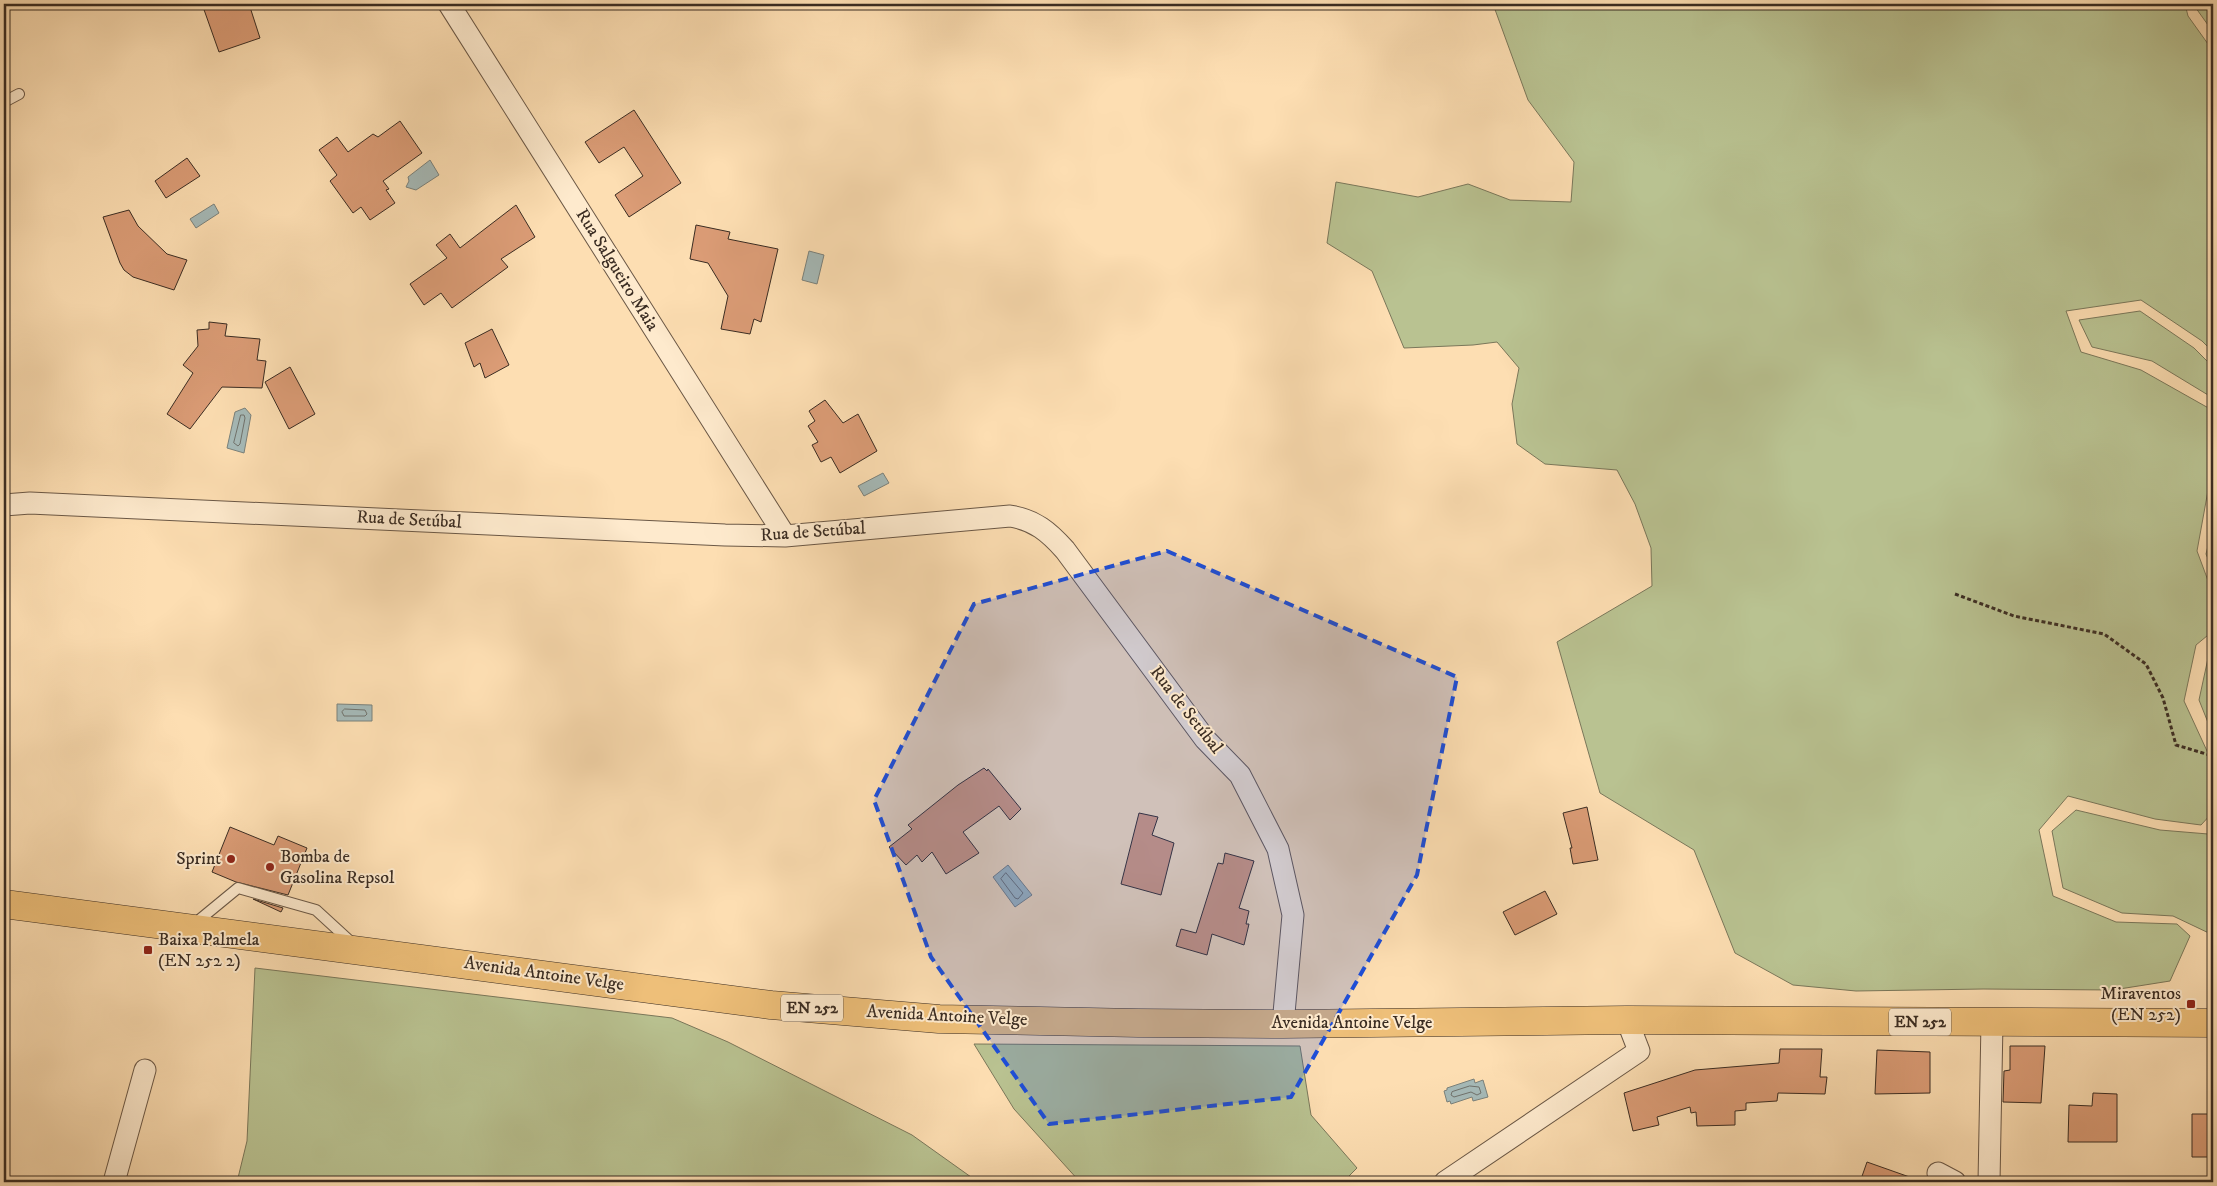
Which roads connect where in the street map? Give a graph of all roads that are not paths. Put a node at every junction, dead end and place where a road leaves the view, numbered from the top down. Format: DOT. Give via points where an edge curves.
graph roads {
  1 [pos="449,4"];
  2 [pos="19,94"];
  3 [pos="4,102"];
  4 [pos="4,505"];
  5 [pos="785,536"];
  6 [pos="4,904"];
  7 [pos="190,928"];
  8 [pos="358,949"];
  9 [pos="1627,1020"];
  10 [pos="1992,1022"];
  11 [pos="2213,1023"];
  12 [pos="1283,1024"];
  13 [pos="145,1070"];
  14 [pos="114,1182"];
  15 [pos="1445,1182"];
  16 [pos="1989,1182"];
  1 -- 5 [label="street, Rua Salgueiro Maia"];
  2 -- 3 [label="lane"];
  4 -- 5 [label="street, Rua de Setúbal" via="30,503"];
  5 -- 12 [label="street, Rua de Setúbal" via="1010,516 1038,524 1051,534 1205,738 1240,775 1278,849 1293,915"];
  6 -- 7 [label="main road, Avenida Antoine Velge / EN 252"];
  7 -- 8 [label="main road, Avenida Antoine Velge / EN 252"];
  7 -- 8 [label="lane" via="238,888 316,910"];
  8 -- 12 [label="main road, Avenida Antoine Velge / EN 252" via="771,1005 939,1019"];
  9 -- 10 [label="main road, EN 252"];
  9 -- 12 [label="main road, Avenida Antoine Velge / EN 252"];
  9 -- 15 [label="street" via="1639,1051"];
  10 -- 11 [label="main road, EN 252"];
  10 -- 16 [label="street"];
  13 -- 14 [label="street"];
}
